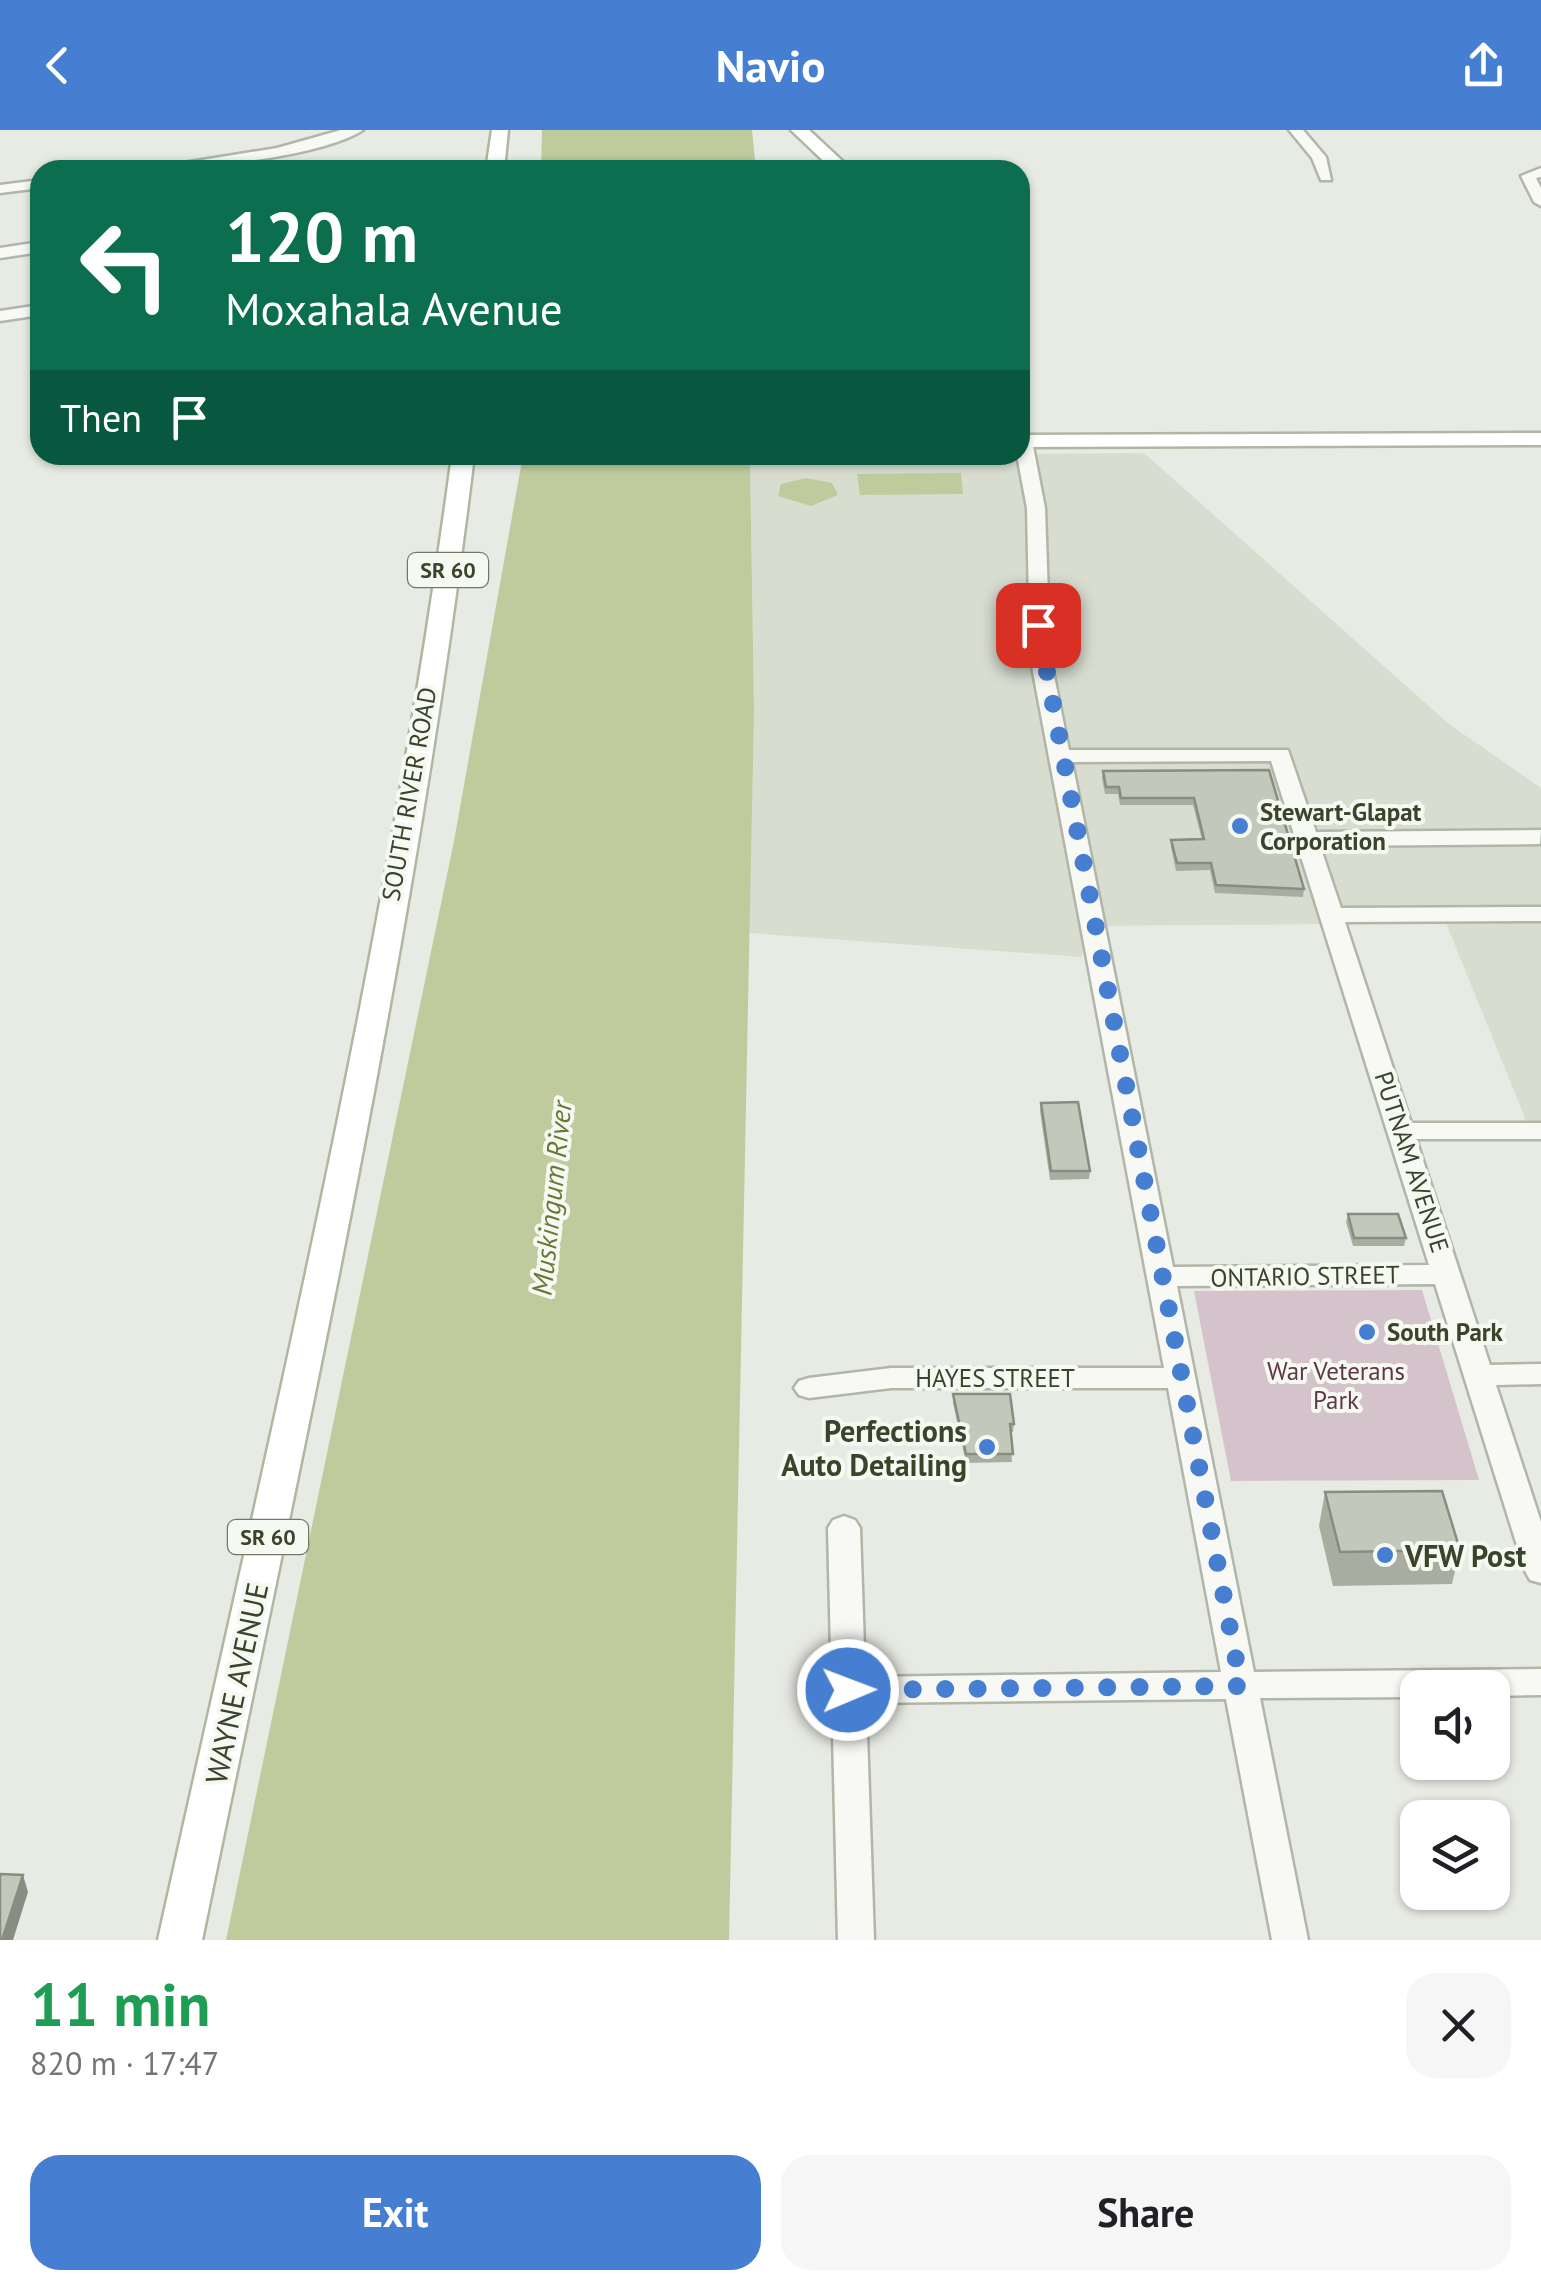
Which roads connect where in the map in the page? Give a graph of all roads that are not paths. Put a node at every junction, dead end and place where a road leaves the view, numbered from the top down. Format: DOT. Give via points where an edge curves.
graph roads {
  1 [pos="356,130"];
  2 [pos="500,130"];
  3 [pos="798,130"];
  4 [pos="1296,130"];
  5 [pos="220,160"];
  6 [pos="496,160"];
  7 [pos="832,160"];
  8 [pos="1541,172"];
  9 [pos="1326,177"];
  10 [pos="30,186"];
  11 [pos="0,190"];
  12 [pos="1541,202"];
  13 [pos="30,248"];
  14 [pos="0,253"];
  15 [pos="30,312"];
  16 [pos="0,316"];
  17 [pos="1030,436"];
  18 [pos="1541,439"];
  19 [pos="461,465"];
  20 [pos="1027,465"];
  21 [pos="1061,756"];
  22 [pos="1540,837"];
  23 [pos="1307,839"];
  24 [pos="1541,914"];
  25 [pos="1330,915"];
  26 [pos="1402,1131"];
  27 [pos="1541,1131"];
  28 [pos="352,1132"];
  29 [pos="1448,1274"];
  30 [pos="1162,1277"];
  31 [pos="1541,1374"];
  32 [pos="1480,1375"];
  33 [pos="1181,1378"];
  34 [pos="810,1388"];
  35 [pos="844,1528"];
  36 [pos="1541,1570"];
  37 [pos="1541,1682"];
  38 [pos="1241,1686"];
  39 [pos="848,1690"];
  40 [pos="180,1940"];
  41 [pos="856,1940"];
  42 [pos="1290,1940"];
  1 -- 5 [label="street"];
  2 -- 6 [label="main road"];
  3 -- 7 [label="main road"];
  4 -- 9 [label="street"];
  8 -- 12 [label="street" via="1528,176"];
  10 -- 11 [label="street"];
  13 -- 14 [label="street"];
  15 -- 16 [label="street"];
  17 -- 18 [label="main road"];
  19 -- 28 [label="main road, SOUTH RIVER ROAD / SR 60"];
  20 -- 21 [label="street" via="1036,508 1040,656"];
  21 -- 23 [label="street, PUTNAM AVENUE" via="1280,755"];
  21 -- 30 [label="street"];
  22 -- 23 [label="street"];
  23 -- 25 [label="street, PUTNAM AVENUE"];
  24 -- 25 [label="street"];
  25 -- 26 [label="street, PUTNAM AVENUE"];
  26 -- 27 [label="street"];
  26 -- 29 [label="street, PUTNAM AVENUE"];
  28 -- 40 [label="main road, WAYNE AVENUE / SR 60"];
  29 -- 30 [label="street, ONTARIO STREET"];
  29 -- 32 [label="street, PUTNAM AVENUE"];
  30 -- 33 [label="street"];
  31 -- 32 [label="street"];
  32 -- 36 [label="street, PUTNAM AVENUE"];
  33 -- 34 [label="street, HAYES STREET" via="890,1378"];
  33 -- 38 [label="street"];
  35 -- 39 [label="street"];
  37 -- 38 [label="street"];
  38 -- 39 [label="street"];
  38 -- 42 [label="street"];
  39 -- 41 [label="street"];
}
